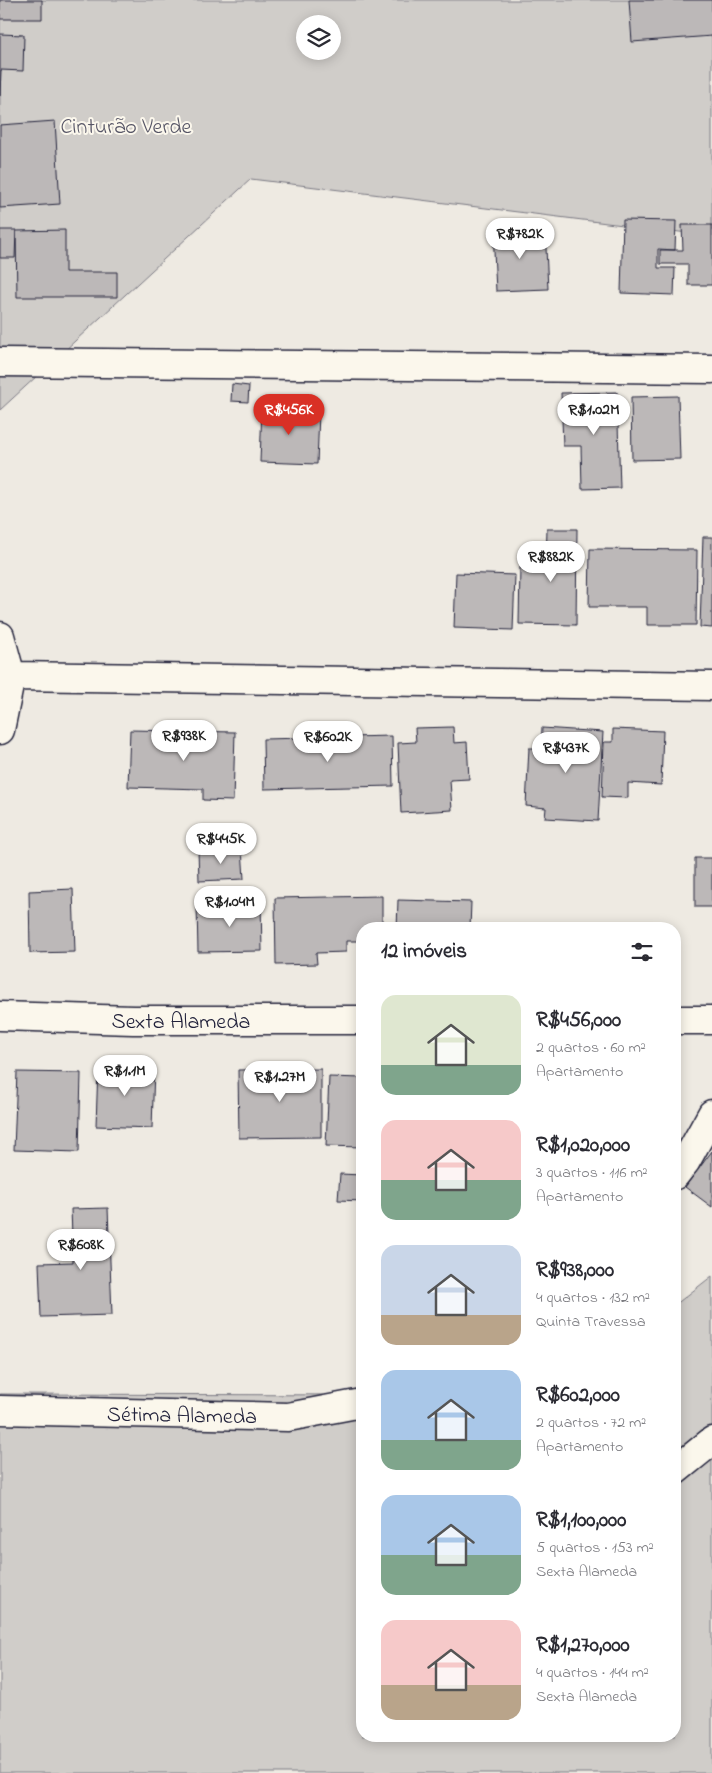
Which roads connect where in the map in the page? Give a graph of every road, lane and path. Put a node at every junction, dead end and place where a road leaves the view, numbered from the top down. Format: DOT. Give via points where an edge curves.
graph roads {
  1 [pos="0,362"];
  2 [pos="712,369"];
  3 [pos="0,636"];
  4 [pos="11,676"];
  5 [pos="712,686"];
  6 [pos="0,730"];
  7 [pos="0,1016"];
  8 [pos="356,1020"];
  9 [pos="681,1020"];
  10 [pos="712,1020"];
  11 [pos="712,1114"];
  12 [pos="681,1167"];
  13 [pos="356,1404"];
  14 [pos="0,1410"];
  15 [pos="712,1441"];
  16 [pos="681,1466"];
  1 -- 2 [label="street"];
  3 -- 4 [label="street"];
  4 -- 5 [label="street"];
  4 -- 6 [label="street"];
  7 -- 8 [label="street, Sexta Alameda" via="133,1020"];
  9 -- 10 [label="street"];
  11 -- 12 [label="street"];
  13 -- 14 [label="street, Sétima Alameda" via="288,1416"];
  15 -- 16 [label="street"];
}
